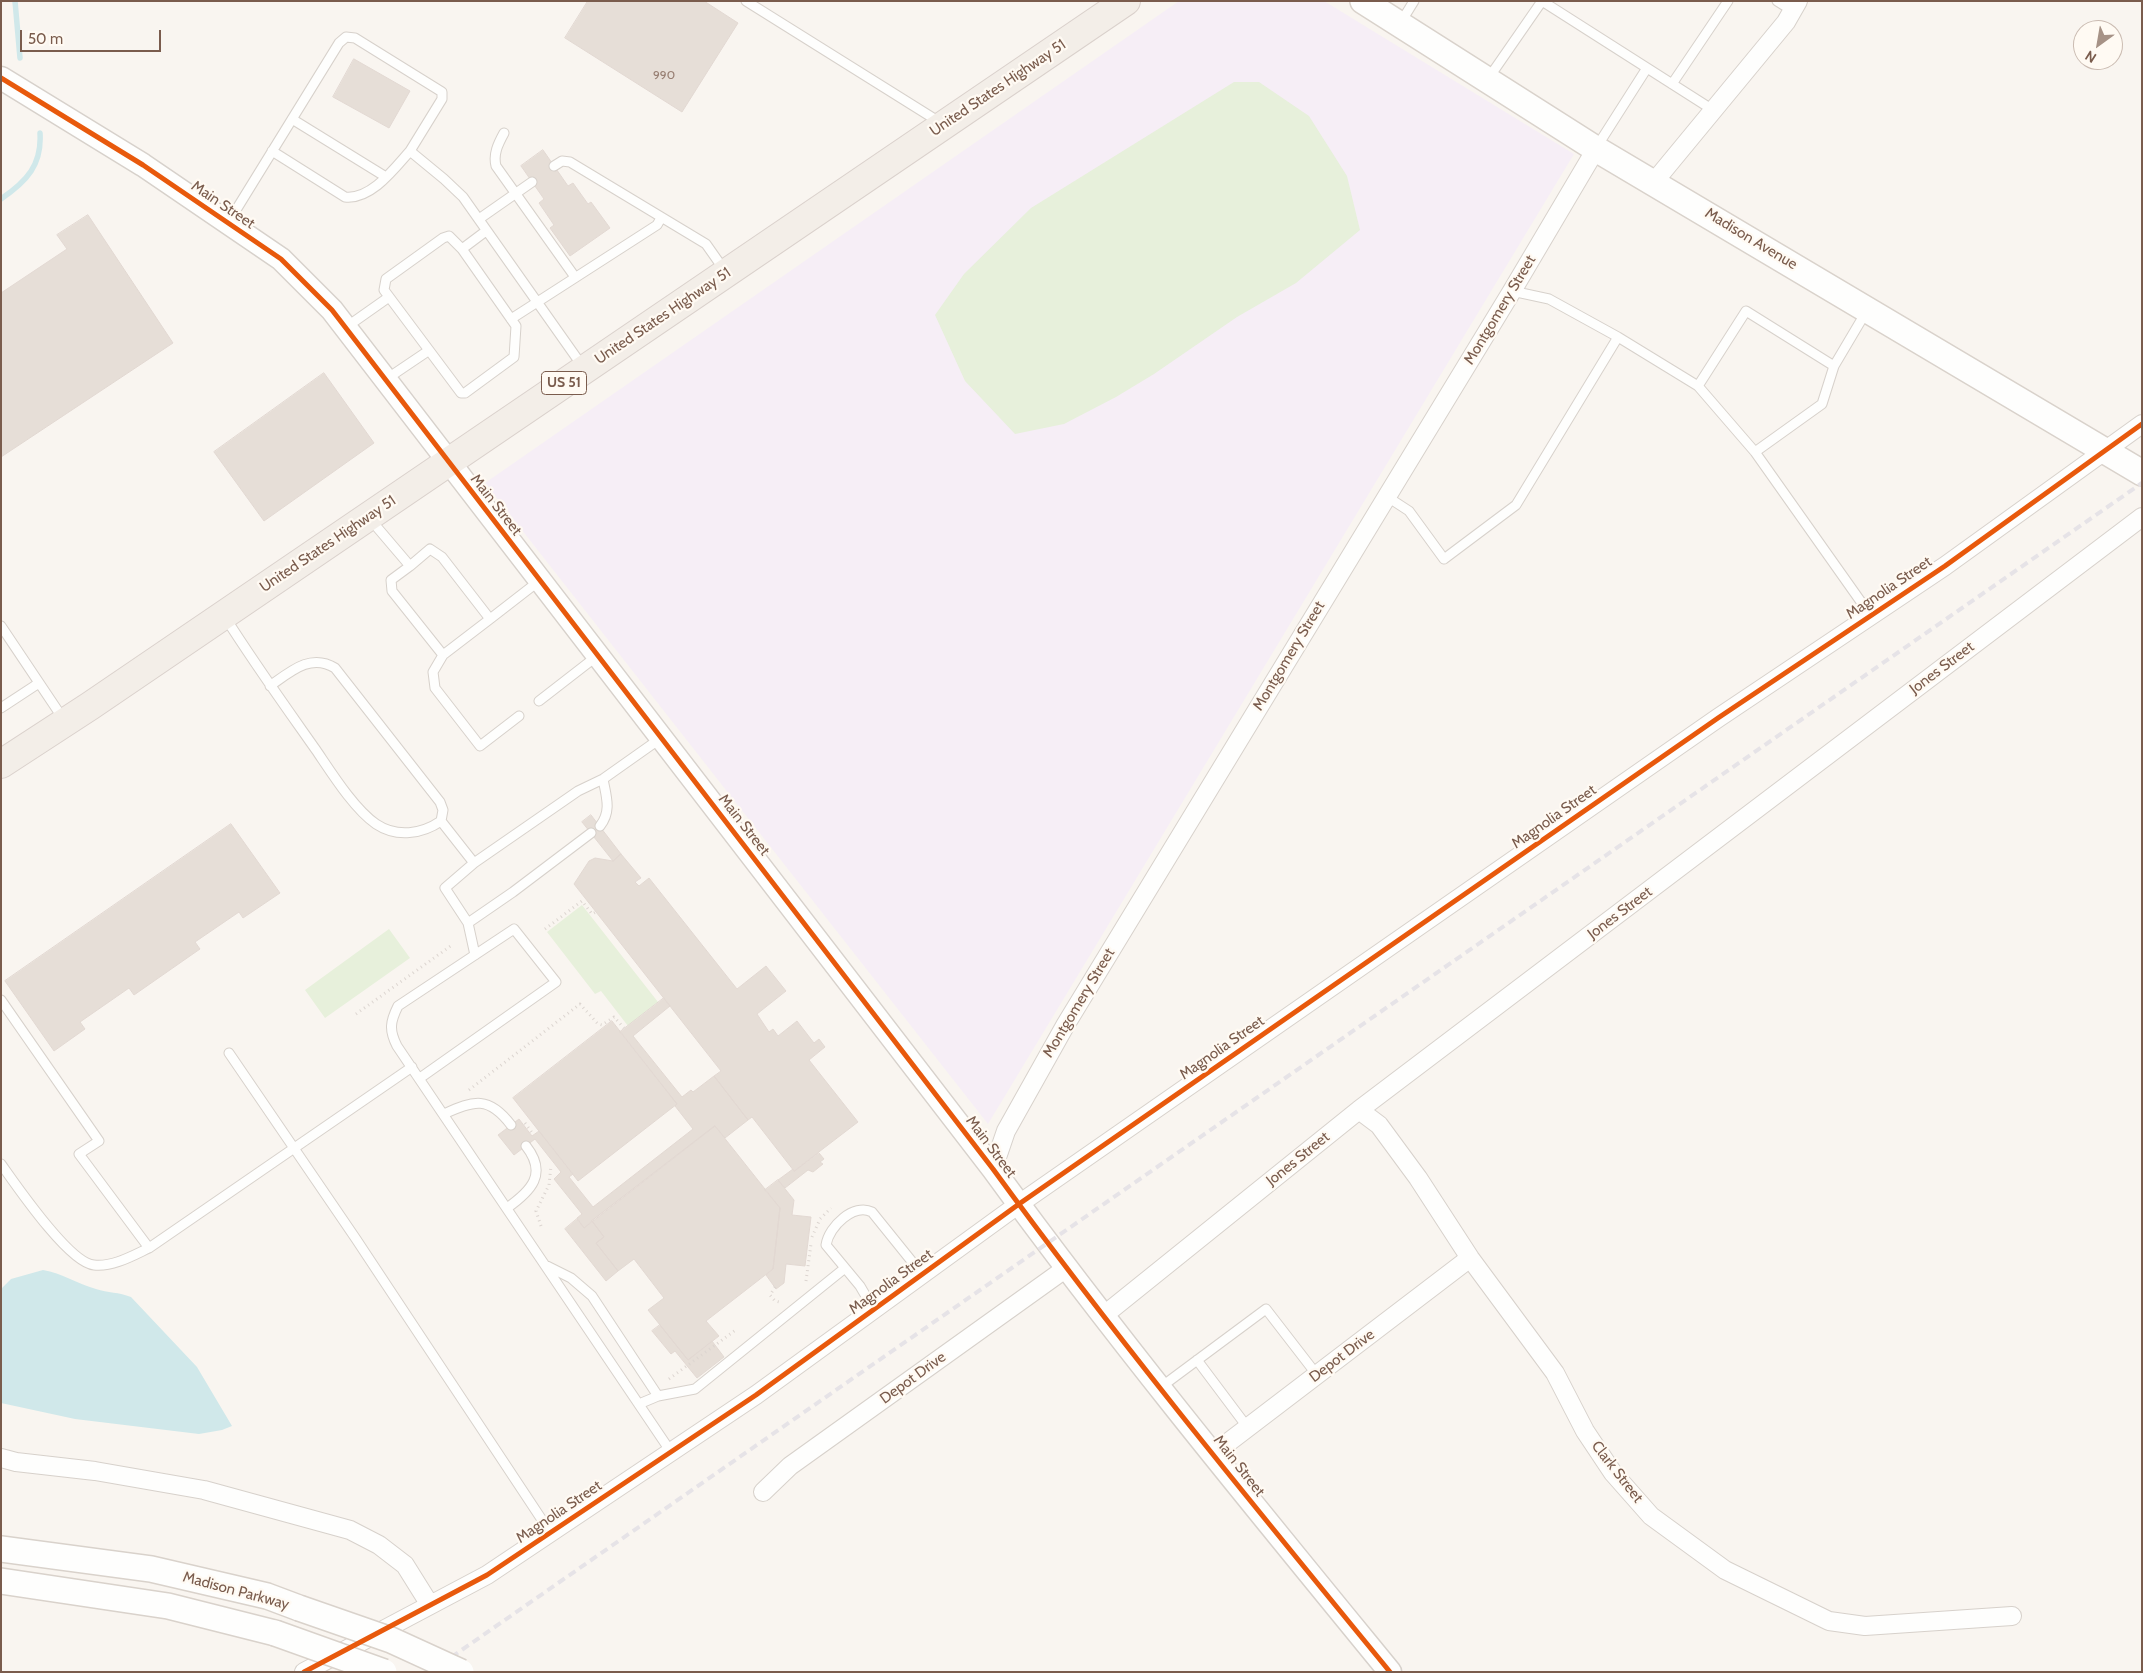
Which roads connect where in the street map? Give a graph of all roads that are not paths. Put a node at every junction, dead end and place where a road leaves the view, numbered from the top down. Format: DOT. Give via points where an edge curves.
graph roads {
  1 [pos="746,1"];
  2 [pos="1126,1"];
  3 [pos="1363,1"];
  4 [pos="1414,1"];
  5 [pos="1542,1"];
  6 [pos="1728,1"];
  7 [pos="1777,1"];
  8 [pos="1796,6"];
  9 [pos="1399,24"];
  10 [pos="1647,68"];
  11 [pos="1,78"];
  12 [pos="1487,80"];
  13 [pos="1672,84"];
  14 [pos="1714,110"];
  15 [pos="292,119"];
  16 [pos="944,125"];
  17 [pos="504,134"];
  18 [pos="1596,149"];
  19 [pos="272,151"];
  20 [pos="410,151"];
  21 [pos="554,166"];
  22 [pos="386,177"];
  23 [pos="532,182"];
  24 [pos="1654,182"];
  25 [pos="516,193"];
  26 [pos="661,218"];
  27 [pos="479,219"];
  28 [pos="228,223"];
  29 [pos="486,231"];
  30 [pos="462,249"];
  31 [pos="726,273"];
  32 [pos="575,277"];
  33 [pos="1512,291"];
  34 [pos="389,297"];
  35 [pos="536,301"];
  36 [pos="1868,308"];
  37 [pos="511,319"];
  38 [pos="345,328"];
  39 [pos="1618,337"];
  40 [pos="428,351"];
  41 [pos="1834,366"];
  42 [pos="584,369"];
  43 [pos="385,381"];
  44 [pos="1698,386"];
  45 [pos="2142,424"];
  46 [pos="2106,450"];
  47 [pos="1754,452"];
  48 [pos="448,462"];
  49 [pos="2142,473"];
  50 [pos="1386,496"];
  51 [pos="368,517"];
  52 [pos="2142,517"];
  53 [pos="410,566"];
  54 [pos="539,581"];
  55 [pos="224,615"];
  56 [pos="1870,616"];
  57 [pos="490,619"];
  58 [pos="1,626"];
  59 [pos="443,655"];
  60 [pos="598,656"];
  61 [pos="39,683"];
  62 [pos="270,686"];
  63 [pos="539,701"];
  64 [pos="1,708"];
  65 [pos="519,716"];
  66 [pos="65,722"];
  67 [pos="661,738"];
  68 [pos="1,764"];
  69 [pos="603,778"];
  70 [pos="441,821"];
  71 [pos="600,826"];
  72 [pos="591,833"];
  73 [pos="474,863"];
  74 [pos="468,923"];
  75 [pos="475,955"];
  76 [pos="1,1000"];
  77 [pos="229,1053"];
  78 [pos="412,1067"];
  79 [pos="420,1078"];
  80 [pos="1359,1110"];
  81 [pos="444,1114"];
  82 [pos="511,1125"];
  83 [pos="526,1146"];
  84 [pos="293,1149"];
  85 [pos="1,1164"];
  86 [pos="993,1169"];
  87 [pos="1,1177"];
  88 [pos="18,1187"];
  89 [pos="1018,1204"];
  90 [pos="507,1208"];
  91 [pos="149,1248"];
  92 [pos="1470,1258"];
  93 [pos="545,1264"];
  94 [pos="845,1268"];
  95 [pos="1065,1269"];
  96 [pos="922,1274"];
  97 [pos="874,1310"];
  98 [pos="1103,1316"];
  99 [pos="1197,1360"];
  100 [pos="1317,1375"];
  101 [pos="1160,1387"];
  102 [pos="658,1396"];
  103 [pos="638,1404"];
  104 [pos="1248,1428"];
  105 [pos="671,1452"];
  106 [pos="1213,1454"];
  107 [pos="1,1458"];
  108 [pos="763,1492"];
  109 [pos="550,1532"];
  110 [pos="1,1549"];
  111 [pos="1,1581"];
  112 [pos="430,1605"];
  113 [pos="2012,1616"];
  114 [pos="304,1672"];
  115 [pos="384,1672"];
  116 [pos="461,1672"];
  117 [pos="1390,1672"];
  1 -- 16 [label="lane"];
  2 -- 16 [label="main road, United States Highway 51 / US 51"];
  3 -- 9 [label="main road, Madison Avenue"];
  4 -- 9 [label="lane"];
  5 -- 10 [label="lane"];
  5 -- 12 [label="lane"];
  6 -- 13 [label="lane"];
  7 -- 8 [label="lane"];
  8 -- 14 [label="street"];
  9 -- 12 [label="main road, Madison Avenue"];
  10 -- 13 [label="lane"];
  10 -- 18 [label="lane"];
  11 -- 28 [label="street, Main Street" via="143,165"];
  12 -- 18 [label="main road, Madison Avenue"];
  13 -- 14 [label="lane"];
  14 -- 24 [label="street"];
  15 -- 19 [label="lane"];
  15 -- 20 [label="lane" via="339,43 346,36 355,38 442,92 442,99"];
  15 -- 22 [label="lane"];
  16 -- 31 [label="main road, United States Highway 51 / US 51"];
  17 -- 25 [label="lane" via="494,158 496,166"];
  18 -- 24 [label="main road, Madison Avenue"];
  18 -- 33 [label="street, Montgomery Street"];
  19 -- 22 [label="lane" via="344,197 362,195"];
  19 -- 28 [label="lane"];
  20 -- 22 [label="lane"];
  20 -- 27 [label="lane" via="463,197"];
  21 -- 26 [label="lane" via="562,161 570,162"];
  23 -- 25 [label="lane"];
  24 -- 36 [label="main road, Madison Avenue"];
  25 -- 27 [label="lane"];
  25 -- 32 [label="lane"];
  26 -- 31 [label="lane" via="706,244"];
  26 -- 32 [label="lane" via="657,225"];
  27 -- 29 [label="lane"];
  28 -- 38 [label="street, Main Street" via="281,259 332,310"];
  29 -- 30 [label="lane"];
  29 -- 35 [label="lane"];
  30 -- 34 [label="lane" via="450,236 443,238 386,279 384,290"];
  30 -- 37 [label="lane"];
  31 -- 42 [label="main road, United States Highway 51 / US 51"];
  32 -- 35 [label="lane"];
  33 -- 39 [label="lane" via="1549,299"];
  33 -- 50 [label="street, Montgomery Street"];
  34 -- 38 [label="lane"];
  34 -- 40 [label="lane"];
  35 -- 37 [label="lane"];
  35 -- 42 [label="lane"];
  36 -- 41 [label="lane"];
  36 -- 46 [label="main road, Madison Avenue"];
  37 -- 40 [label="lane" via="516,326 514,357 465,392 457,389"];
  38 -- 43 [label="street, Main Street"];
  39 -- 44 [label="lane"];
  39 -- 50 [label="lane" via="1516,505 1444,559 1409,511"];
  40 -- 43 [label="lane"];
  41 -- 44 [label="lane" via="1746,311"];
  41 -- 47 [label="lane" via="1822,404"];
  42 -- 48 [label="main road, United States Highway 51 / US 51"];
  43 -- 48 [label="street, Main Street"];
  44 -- 47 [label="lane"];
  45 -- 46 [label="street, Magnolia Street"];
  46 -- 49 [label="main road, Madison Avenue"];
  46 -- 56 [label="street, Magnolia Street"];
  47 -- 56 [label="lane"];
  48 -- 51 [label="main road, United States Highway 51 / US 51"];
  48 -- 54 [label="street, Main Street"];
  50 -- 86 [label="street, Montgomery Street" via="1066,1024 1006,1131"];
  51 -- 53 [label="lane"];
  51 -- 55 [label="main road, United States Highway 51 / US 51"];
  52 -- 80 [label="street, Jones Street"];
  53 -- 57 [label="lane" via="430,549 442,557"];
  53 -- 59 [label="lane" via="391,580 392,591"];
  54 -- 57 [label="lane"];
  54 -- 60 [label="street, Main Street"];
  55 -- 62 [label="lane"];
  55 -- 66 [label="main road, United States Highway 51 / US 51"];
  56 -- 89 [label="street, Magnolia Street"];
  57 -- 59 [label="lane"];
  58 -- 61 [label="lane"];
  59 -- 65 [label="lane" via="433,672 435,688 480,746"];
  60 -- 63 [label="lane"];
  60 -- 67 [label="street, Main Street"];
  61 -- 64 [label="lane"];
  61 -- 66 [label="lane"];
  62 -- 70 [label="lane" via="341,786 377,825 389,831 409,833 420,832"];
  62 -- 70 [label="lane" via="307,663 326,662 335,668 440,802 443,810"];
  66 -- 68 [label="main road, United States Highway 51 / US 51"];
  67 -- 69 [label="lane"];
  67 -- 86 [label="street, Main Street"];
  69 -- 71 [label="lane" via="608,808"];
  69 -- 73 [label="lane" via="578,791"];
  70 -- 73 [label="lane"];
  72 -- 74 [label="lane"];
  73 -- 74 [label="lane" via="445,888"];
  74 -- 75 [label="lane"];
  75 -- 78 [label="lane" via="398,1006 390,1032"];
  75 -- 79 [label="lane" via="514,929 556,982"];
  76 -- 91 [label="lane" via="99,1141 80,1154"];
  77 -- 84 [label="lane"];
  78 -- 79 [label="lane"];
  78 -- 84 [label="lane"];
  79 -- 81 [label="lane"];
  80 -- 92 [label="street, Clark Street" via="1379,1125"];
  80 -- 98 [label="street, Jones Street"];
  81 -- 82 [label="lane" via="475,1102 490,1104 502,1112"];
  81 -- 90 [label="lane"];
  83 -- 90 [label="lane" via="537,1169 534,1185"];
  84 -- 91 [label="lane"];
  84 -- 109 [label="lane"];
  85 -- 88 [label="lane"];
  86 -- 89 [label="street, Main Street"];
  87 -- 88 [label="lane"];
  88 -- 91 [label="lane" via="71,1253 93,1266 117,1263"];
  89 -- 95 [label="street, Main Street"];
  89 -- 96 [label="street, Magnolia Street"];
  90 -- 93 [label="lane"];
  92 -- 100 [label="street, Depot Drive"];
  92 -- 113 [label="street, Clark Street" via="1556,1373 1585,1431 1614,1473 1651,1516 1725,1570 1829,1621 1865,1626"];
  93 -- 102 [label="lane" via="572,1278 588,1291"];
  93 -- 103 [label="lane"];
  94 -- 96 [label="lane" via="826,1245 827,1237 855,1210 864,1208 872,1212"];
  94 -- 97 [label="lane"];
  94 -- 102 [label="lane" via="695,1389"];
  95 -- 98 [label="street, Main Street"];
  95 -- 108 [label="street, Depot Drive" via="790,1466"];
  96 -- 97 [label="street, Magnolia Street"];
  97 -- 105 [label="street, Magnolia Street"];
  98 -- 101 [label="street, Main Street"];
  99 -- 100 [label="lane" via="1266,1309"];
  99 -- 101 [label="lane"];
  99 -- 104 [label="lane"];
  100 -- 104 [label="street, Depot Drive"];
  101 -- 106 [label="street, Main Street"];
  102 -- 103 [label="lane"];
  103 -- 105 [label="lane"];
  104 -- 106 [label="street, Depot Drive"];
  105 -- 109 [label="street, Magnolia Street"];
  106 -- 117 [label="street, Main Street"];
  107 -- 112 [label="street" via="204,1490 350,1530 379,1545 405,1565"];
  109 -- 112 [label="street, Magnolia Street" via="487,1575"];
  110 -- 116 [label="main road, Madison Parkway, bridge" via="151,1570 267,1596 391,1640"];
  111 -- 115 [label="main road, Madison Parkway, bridge" via="168,1606 275,1633"];
  112 -- 114 [label="street, Magnolia Street"];
}
